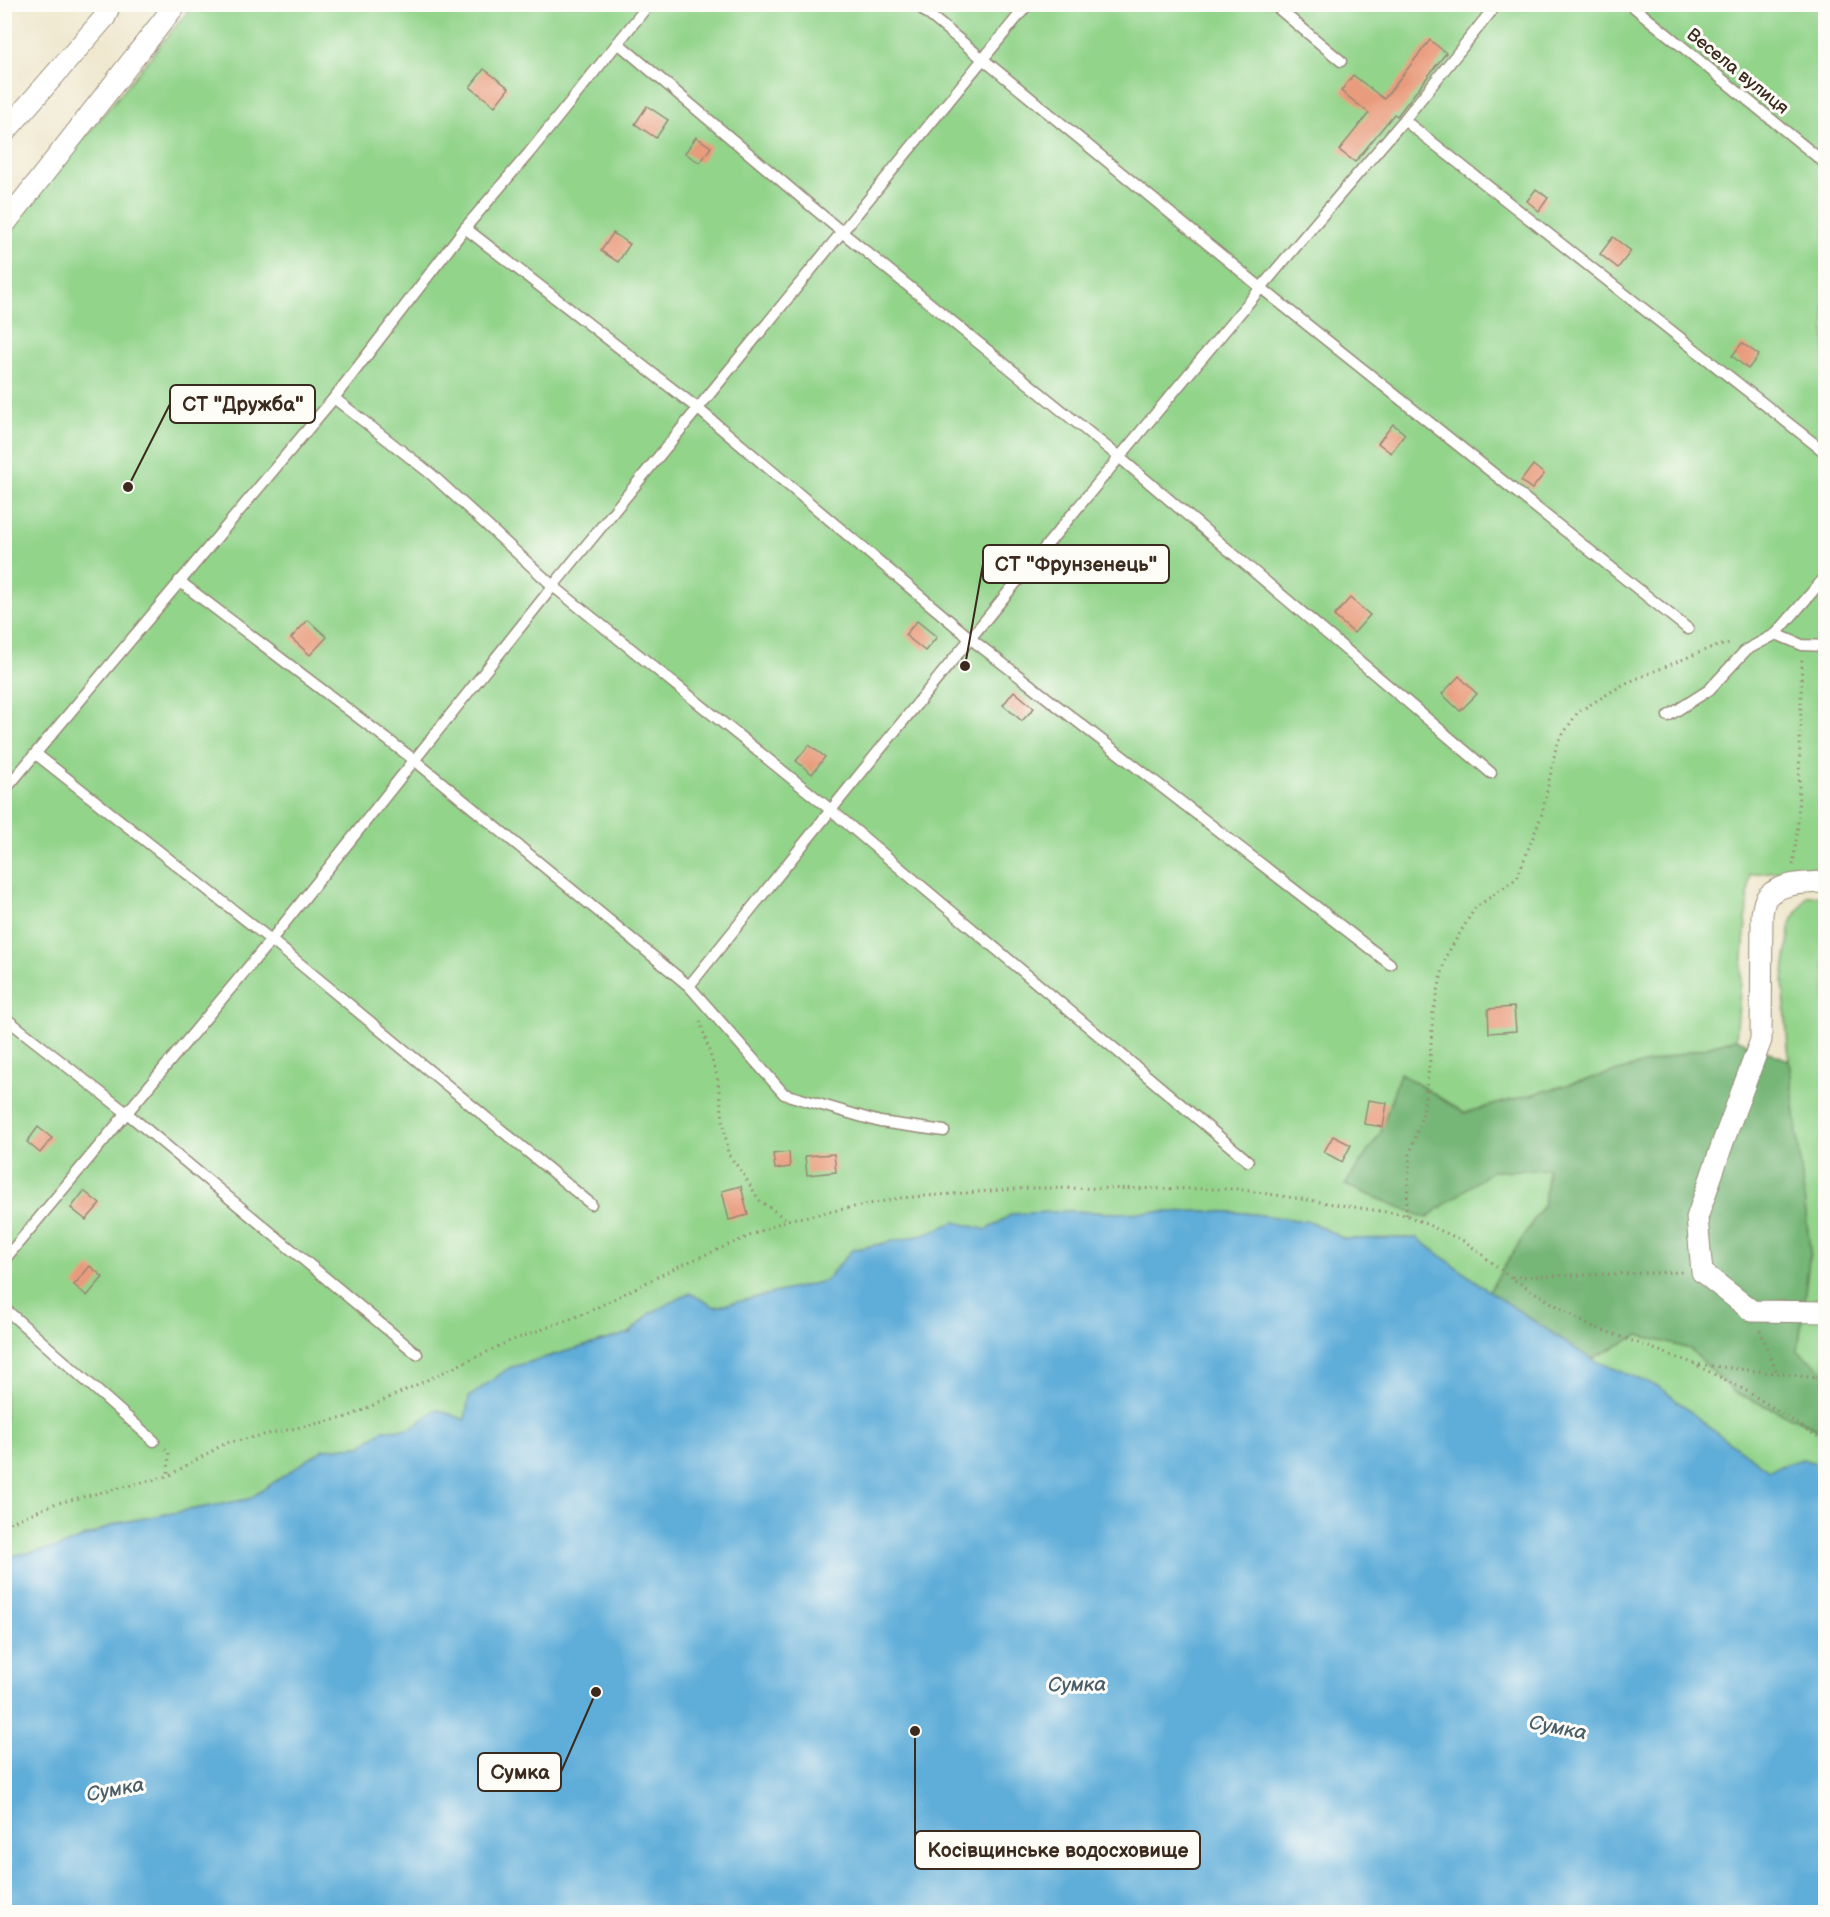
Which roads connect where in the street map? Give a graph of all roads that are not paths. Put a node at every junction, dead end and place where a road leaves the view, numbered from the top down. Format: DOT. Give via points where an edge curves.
graph roads {
  1 [pos="110,4"];
  2 [pos="176,4"];
  3 [pos="649,4"];
  4 [pos="915,4"];
  5 [pos="1028,4"];
  6 [pos="1273,4"];
  7 [pos="1497,4"];
  8 [pos="1630,4"];
  9 [pos="618,43"];
  10 [pos="983,61"];
  11 [pos="1341,61"];
  12 [pos="1404,120"];
  13 [pos="4,133"];
  14 [pos="1826,164"];
  15 [pos="4,225"];
  16 [pos="465,228"];
  17 [pos="843,233"];
  18 [pos="1260,287"];
  19 [pos="334,398"];
  20 [pos="698,408"];
  21 [pos="1826,453"];
  22 [pos="1119,457"];
  23 [pos="1826,576"];
  24 [pos="179,581"];
  25 [pos="553,586"];
  26 [pos="1688,629"];
  27 [pos="1776,634"];
  28 [pos="971,639"];
  29 [pos="1826,646"];
  30 [pos="1668,716"];
  31 [pos="36,754"];
  32 [pos="413,759"];
  33 [pos="1491,773"];
  34 [pos="4,791"];
  35 [pos="831,810"];
  36 [pos="1826,882"];
  37 [pos="271,940"];
  38 [pos="1390,964"];
  39 [pos="689,986"];
  40 [pos="4,1017"];
  41 [pos="128,1114"];
  42 [pos="944,1131"];
  43 [pos="1248,1161"];
  44 [pos="591,1204"];
  45 [pos="4,1260"];
  46 [pos="4,1308"];
  47 [pos="1826,1312"];
  48 [pos="417,1354"];
  49 [pos="154,1441"];
  1 -- 13 [label="street" via="105,16"];
  2 -- 15 [label="street"];
  3 -- 9 [label="lane"];
  4 -- 10 [label="lane"];
  5 -- 10 [label="lane"];
  6 -- 11 [label="lane"];
  7 -- 12 [label="lane"];
  8 -- 14 [label="lane, Весела вулиця"];
  9 -- 16 [label="lane"];
  9 -- 17 [label="lane"];
  10 -- 17 [label="lane"];
  10 -- 18 [label="lane"];
  12 -- 18 [label="lane"];
  12 -- 21 [label="lane"];
  16 -- 19 [label="lane"];
  16 -- 20 [label="lane"];
  17 -- 20 [label="lane"];
  17 -- 22 [label="lane"];
  18 -- 22 [label="lane"];
  18 -- 26 [label="lane"];
  19 -- 24 [label="lane"];
  19 -- 25 [label="lane" via="431,474"];
  20 -- 25 [label="lane"];
  20 -- 28 [label="lane"];
  22 -- 28 [label="lane"];
  22 -- 33 [label="lane"];
  23 -- 27 [label="lane"];
  24 -- 31 [label="lane"];
  24 -- 32 [label="lane"];
  25 -- 32 [label="lane"];
  25 -- 35 [label="lane"];
  27 -- 29 [label="lane" via="1802,645"];
  27 -- 30 [label="lane" via="1746,650 1709,690"];
  28 -- 35 [label="lane"];
  28 -- 38 [label="lane"];
  31 -- 34 [label="lane"];
  31 -- 37 [label="lane"];
  32 -- 37 [label="lane"];
  32 -- 39 [label="lane"];
  35 -- 39 [label="lane"];
  35 -- 43 [label="lane"];
  36 -- 47 [label="street" via="1791,885 1766,897 1762,914 1761,1040 1697,1218 1702,1272 1752,1311"];
  37 -- 41 [label="lane"];
  37 -- 44 [label="lane"];
  39 -- 42 [label="lane" via="784,1094 880,1122"];
  40 -- 41 [label="lane"];
  41 -- 45 [label="lane"];
  41 -- 48 [label="lane"];
  46 -- 49 [label="lane"];
}
